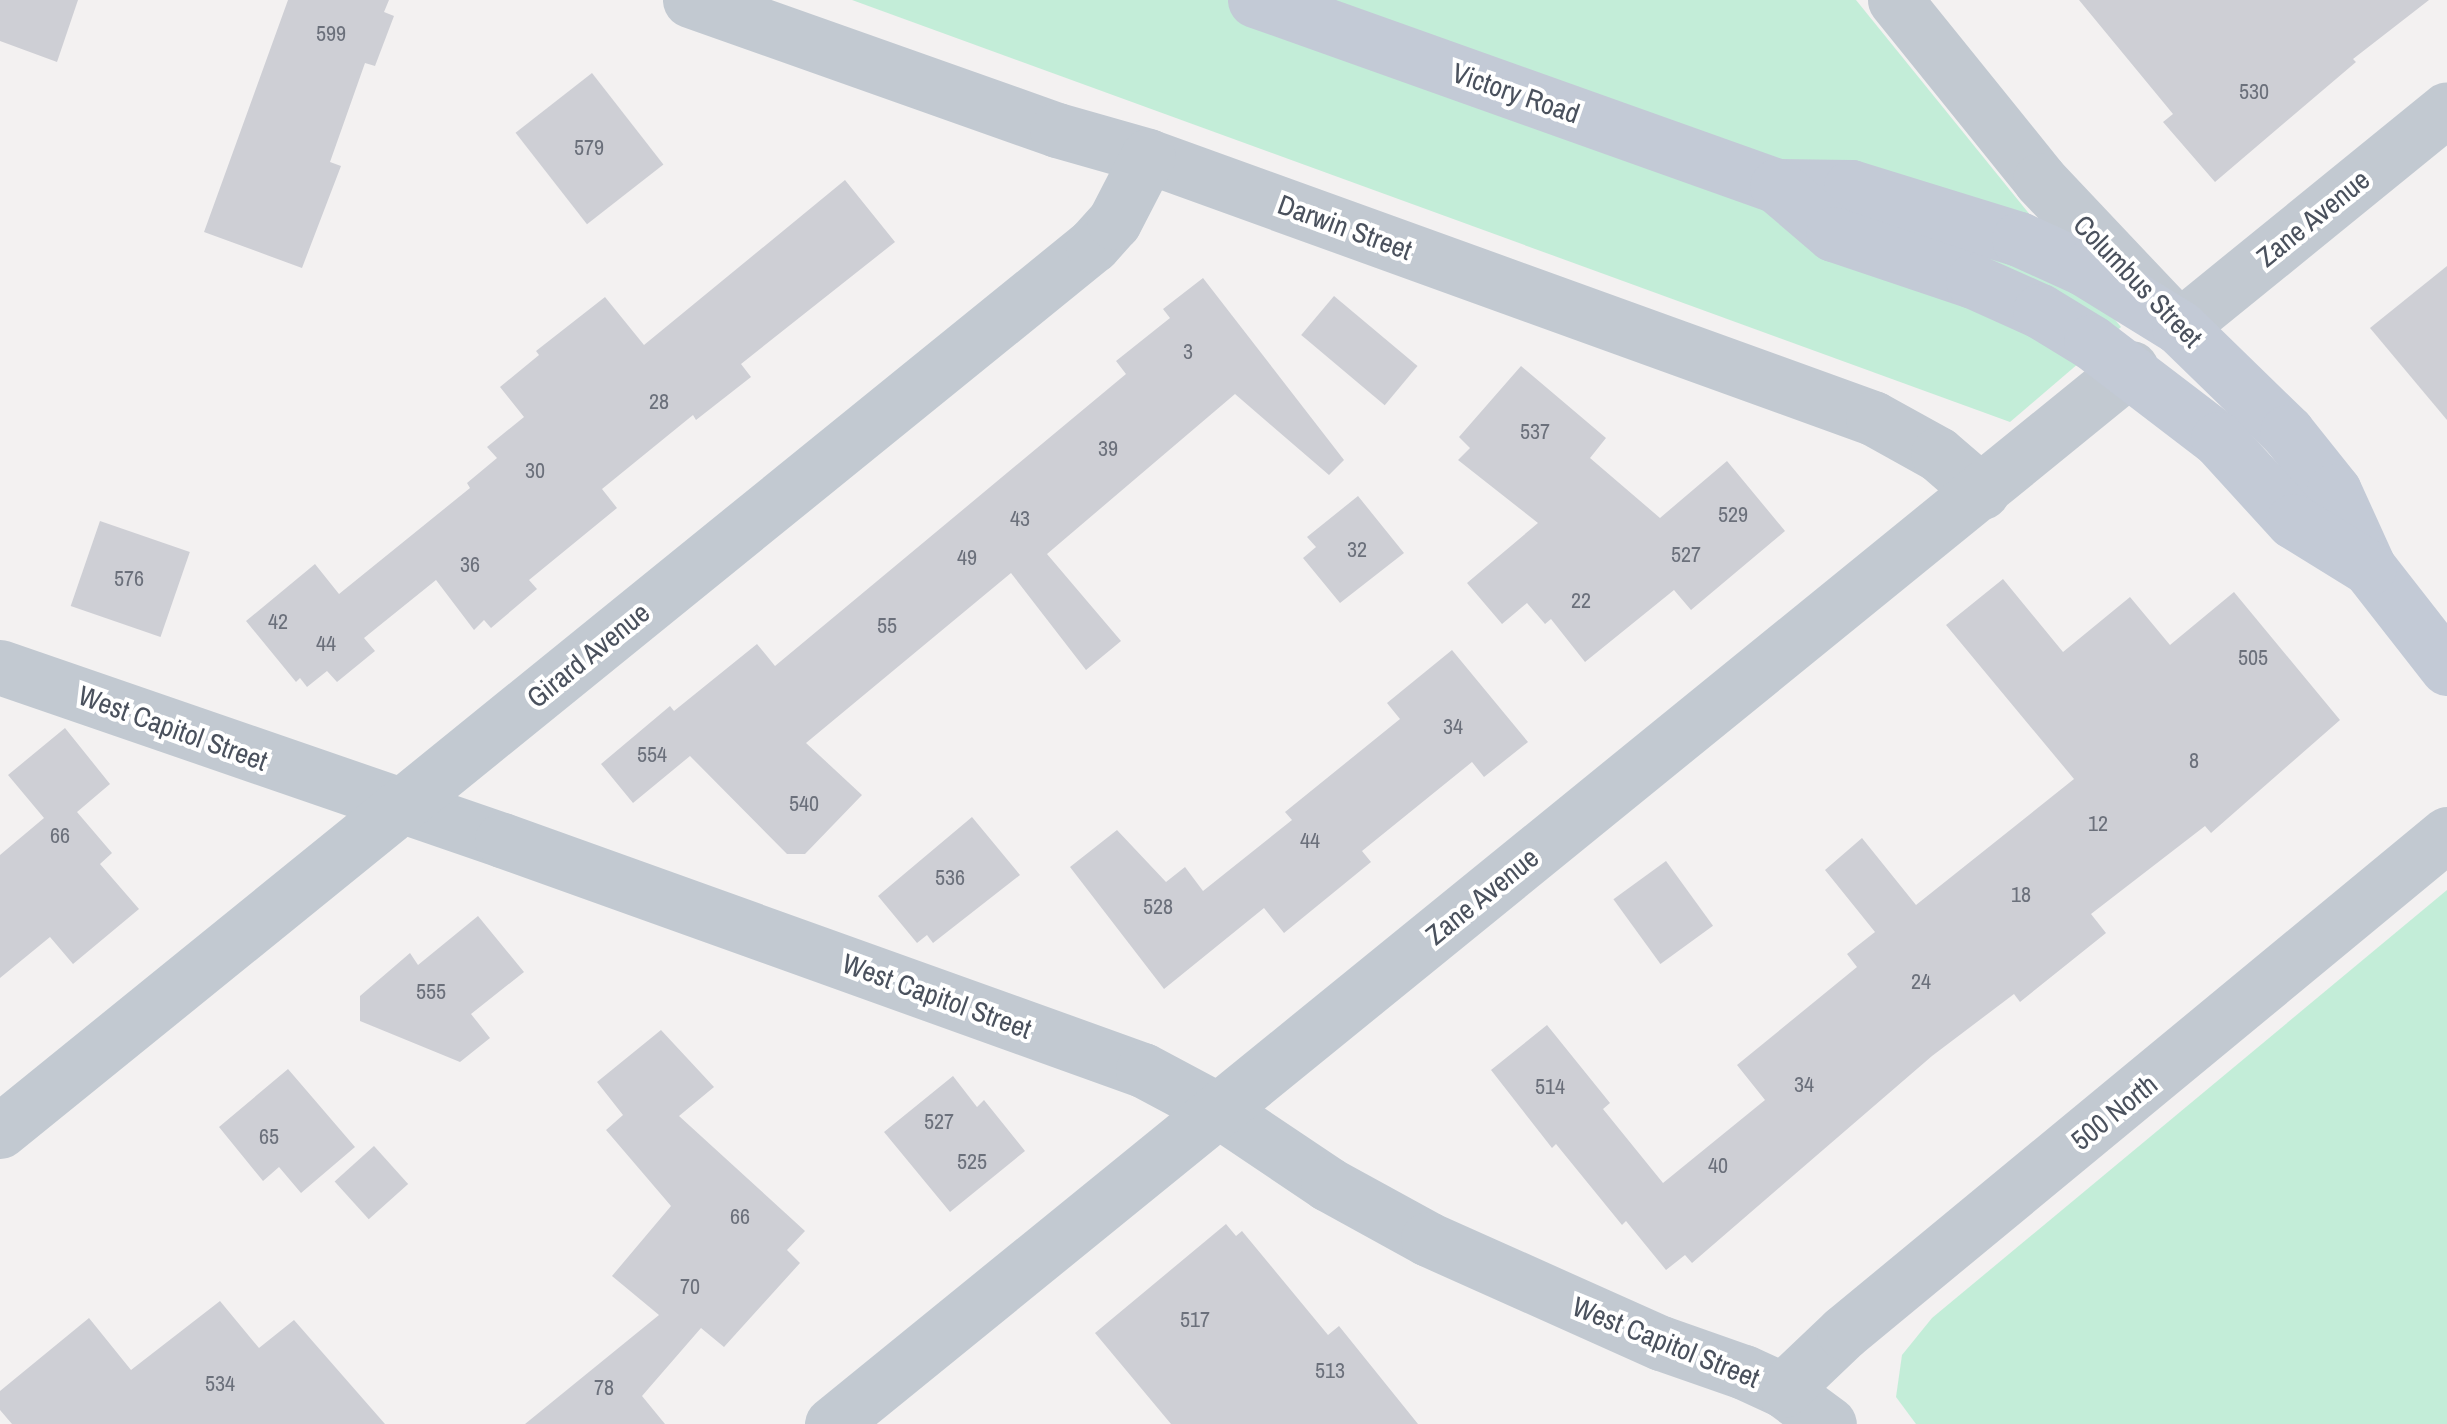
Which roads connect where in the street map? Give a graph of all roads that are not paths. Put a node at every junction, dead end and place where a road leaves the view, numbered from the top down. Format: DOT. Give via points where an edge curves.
graph roads {
  1 [pos="690,0"];
  2 [pos="1254,0"];
  3 [pos="1895,0"];
  4 [pos="2447,109"];
  5 [pos="1148,156"];
  6 [pos="1777,186"];
  7 [pos="2179,326"];
  8 [pos="2130,368"];
  9 [pos="1982,492"];
  10 [pos="2369,568"];
  11 [pos="0,666"];
  12 [pos="2447,668"];
  13 [pos="402,806"];
  14 [pos="2447,834"];
  15 [pos="1218,1110"];
  16 [pos="0,1131"];
  17 [pos="1783,1390"];
  18 [pos="832,1424"];
  19 [pos="1828,1424"];
  1 -- 5 [label="street, Darwin Street"];
  2 -- 6 [label="main road, Victory Road"];
  3 -- 7 [label="street, Columbus Street" via="2040,180"];
  4 -- 7 [label="street, Zane Avenue"];
  5 -- 9 [label="street, Darwin Street" via="1873,418 1938,454"];
  5 -- 13 [label="street, Girard Avenue" via="1114,222 1093,245"];
  6 -- 7 [label="main road, Victory Road" via="1850,187 2019,239 2085,269"];
  6 -- 8 [label="main road, Victory Road" via="1833,234 2040,311"];
  7 -- 10 [label="main road, Columbus Street" via="2287,432 2334,491"];
  8 -- 9 [label="street, Zane Avenue"];
  8 -- 10 [label="main road, Columbus Street" via="2218,439 2293,521"];
  9 -- 15 [label="street, Zane Avenue"];
  10 -- 12 [label="main road, Columbus Street"];
  11 -- 13 [label="street, West Capitol Street"];
  13 -- 15 [label="street, West Capitol Street" via="1144,1070"];
  13 -- 16 [label="street, Girard Avenue"];
  14 -- 17 [label="street, 500 North" via="1844,1332"];
  15 -- 17 [label="street, West Capitol Street" via="1328,1184 1428,1239 1660,1344"];
  15 -- 18 [label="street, Zane Avenue"];
  17 -- 19 [label="street, West Capitol Street"];
}
